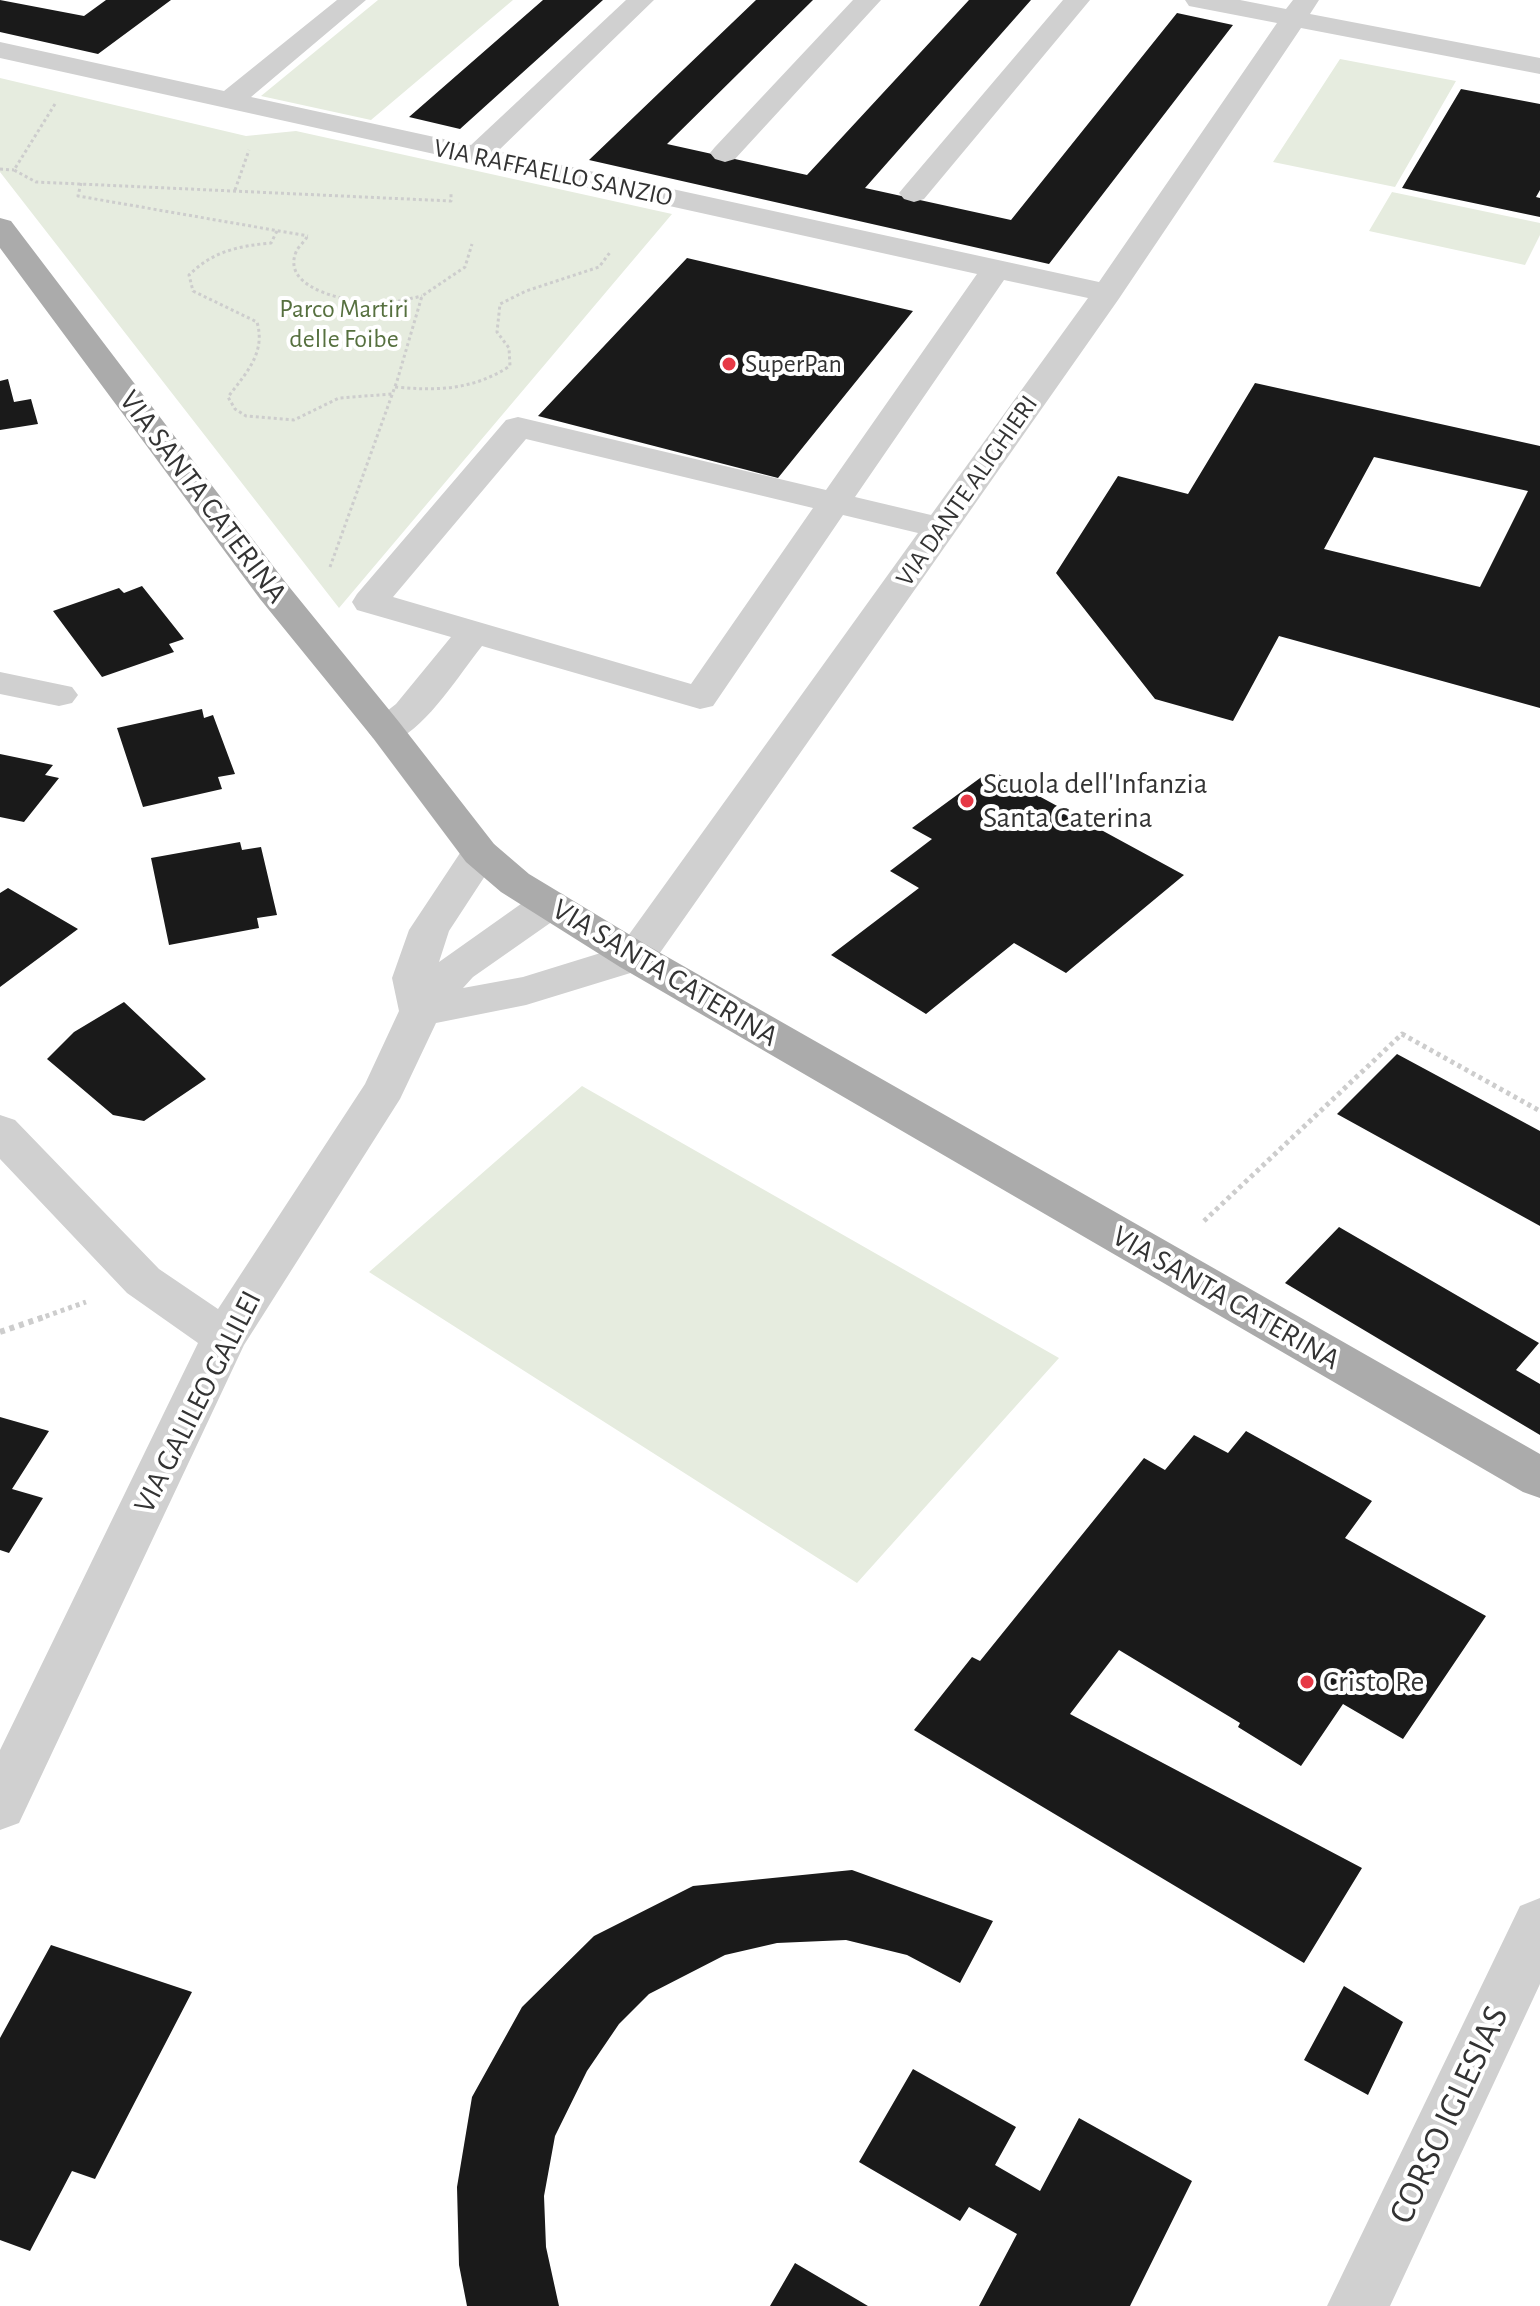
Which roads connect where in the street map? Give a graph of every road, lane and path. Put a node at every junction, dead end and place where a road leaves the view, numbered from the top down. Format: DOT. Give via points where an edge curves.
graph roads {
  1 [pos="353,0"];
  2 [pos="641,0"];
  3 [pos="868,0"];
  4 [pos="1077,0"];
  5 [pos="1198,0"];
  6 [pos="1299,10"];
  7 [pos="0,50"];
  8 [pos="1540,66"];
  9 [pos="61,93"];
  10 [pos="229,101"];
  11 [pos="249,149"];
  12 [pos="725,153"];
  13 [pos="476,156"];
  14 [pos="0,169"];
  15 [pos="14,170"];
  16 [pos="81,183"];
  17 [pos="235,190"];
  18 [pos="451,191"];
  19 [pos="914,193"];
  20 [pos="0,227"];
  21 [pos="277,231"];
  22 [pos="472,244"];
  23 [pos="611,251"];
  24 [pos="995,269"];
  25 [pos="1107,293"];
  26 [pos="422,296"];
  27 [pos="395,387"];
  28 [pos="392,394"];
  29 [pos="834,503"];
  30 [pos="940,528"];
  31 [pos="328,571"];
  32 [pos="473,633"];
  33 [pos="0,683"];
  34 [pos="59,695"];
  35 [pos="386,730"];
  36 [pos="480,853"];
  37 [pos="549,904"];
  38 [pos="635,957"];
  39 [pos="420,1011"];
  40 [pos="1540,1111"];
  41 [pos="0,1131"];
  42 [pos="1197,1227"];
  43 [pos="143,1281"];
  44 [pos="0,1332"];
  45 [pos="224,1337"];
  46 [pos="1540,1478"];
  47 [pos="0,1806"];
  48 [pos="1540,1924"];
  49 [pos="1358,2306"];
  1 -- 10 [label="street"];
  2 -- 13 [label="street"];
  3 -- 12 [label="street"];
  4 -- 19 [label="street"];
  5 -- 6 [label="street"];
  6 -- 8 [label="street"];
  6 -- 25 [label="street, VIA DANTE ALIGHIERI"];
  7 -- 10 [label="street, VIA RAFFAELLO SANZIO"];
  9 -- 15 [label="path"];
  10 -- 13 [label="street, VIA RAFFAELLO SANZIO"];
  11 -- 17 [label="path"];
  13 -- 24 [label="street, VIA RAFFAELLO SANZIO"];
  14 -- 15 [label="path"];
  15 -- 16 [label="path" via="36,182"];
  16 -- 17 [label="path"];
  16 -- 21 [label="path" via="78,196"];
  17 -- 18 [label="path" via="451,201"];
  20 -- 35 [label="main road, VIA SANTA CATERINA" via="273,591"];
  21 -- 26 [label="path" via="308,236 292,259 307,286 335,297 377,303"];
  21 -- 28 [label="path" via="271,243 228,248 204,258 189,275 193,291 257,322 263,336 262,350 228,397 235,409 246,416 294,420 339,398"];
  22 -- 26 [label="path" via="465,267"];
  23 -- 27 [label="path" via="599,267 500,304 497,332 509,348 510,366 490,381 459,389"];
  24 -- 25 [label="street, VIA RAFFAELLO SANZIO"];
  24 -- 29 [label="street"];
  25 -- 30 [label="street, VIA DANTE ALIGHIERI"];
  26 -- 27 [label="path"];
  27 -- 28 [label="path"];
  28 -- 31 [label="path"];
  29 -- 30 [label="street"];
  29 -- 32 [label="street" via="700,698"];
  29 -- 32 [label="street" via="518,427 370,602"];
  30 -- 38 [label="street, VIA DANTE ALIGHIERI"];
  32 -- 35 [label="street" via="409,712"];
  33 -- 34 [label="street"];
  35 -- 36 [label="main road, VIA SANTA CATERINA"];
  36 -- 37 [label="main road, VIA SANTA CATERINA"];
  36 -- 39 [label="street" via="429,930 413,978"];
  37 -- 38 [label="main road, VIA SANTA CATERINA"];
  37 -- 39 [label="street, VIA GALILEO GALILEI" via="458,967"];
  38 -- 39 [label="street" via="526,991"];
  38 -- 46 [label="main road, VIA SANTA CATERINA"];
  39 -- 45 [label="street, VIA GALILEO GALILEI" via="385,1088"];
  40 -- 42 [label="path" via="1402,1034"];
  41 -- 43 [label="street"];
  43 -- 44 [label="path"];
  43 -- 45 [label="street"];
  45 -- 47 [label="street, VIA GALILEO GALILEI"];
  48 -- 49 [label="street, CORSO IGLESIAS"];
}
